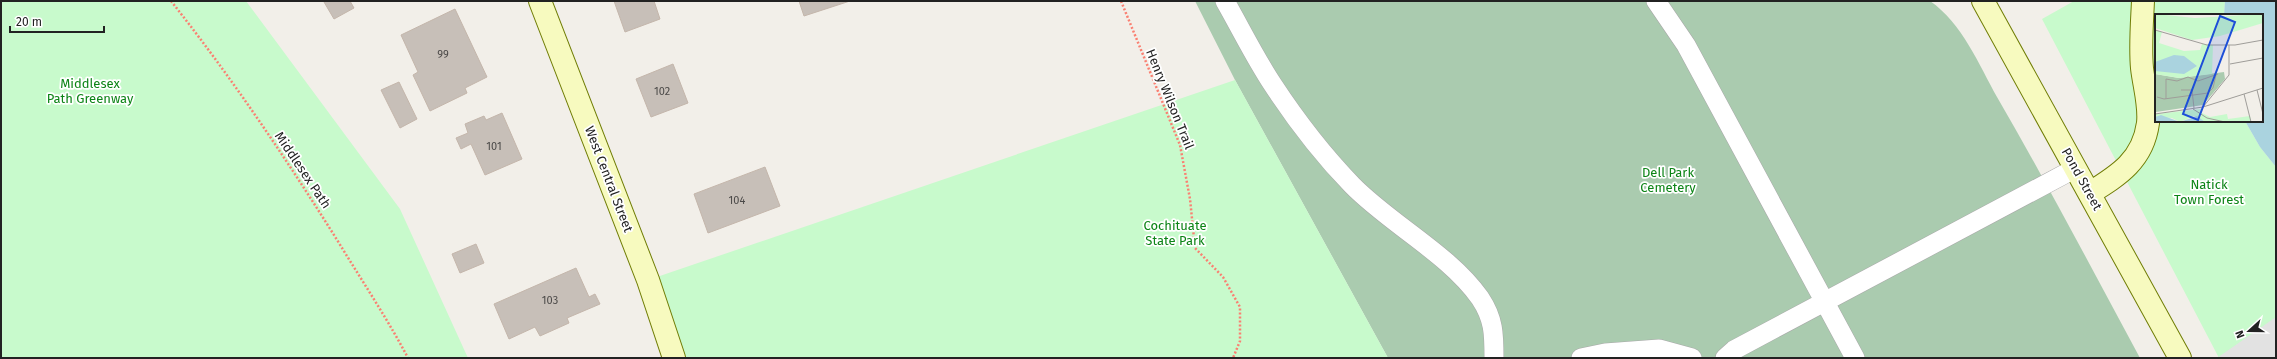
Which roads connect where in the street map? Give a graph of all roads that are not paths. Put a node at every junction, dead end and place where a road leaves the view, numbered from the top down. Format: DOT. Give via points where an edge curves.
graph roads {
  1 [pos="540,1"];
  2 [pos="1225,1"];
  3 [pos="1656,1"];
  4 [pos="1983,1"];
  5 [pos="2143,1"];
  6 [pos="2076,168"];
  7 [pos="2090,193"];
  8 [pos="1824,301"];
  9 [pos="674,358"];
  10 [pos="1494,358"];
  11 [pos="1581,358"];
  12 [pos="1692,358"];
  13 [pos="1725,358"];
  14 [pos="1855,358"];
  15 [pos="2180,358"];
  1 -- 9 [label="street, West Central Street" via="648,280"];
  2 -- 10 [label="lane" via="1273,85 1317,144 1348,180 1387,216 1459,274 1480,298 1494,328"];
  3 -- 8 [label="lane" via="1686,45"];
  4 -- 6 [label="street, Pond Street"];
  5 -- 7 [label="street" via="2142,68 2148,123 2141,147 2130,165"];
  6 -- 7 [label="street, Pond Street"];
  6 -- 8 [label="lane"];
  7 -- 15 [label="street, Pond Street"];
  8 -- 13 [label="lane" via="1734,350"];
  8 -- 14 [label="lane"];
  11 -- 12 [label="lane" via="1605,352 1659,349"];
}
